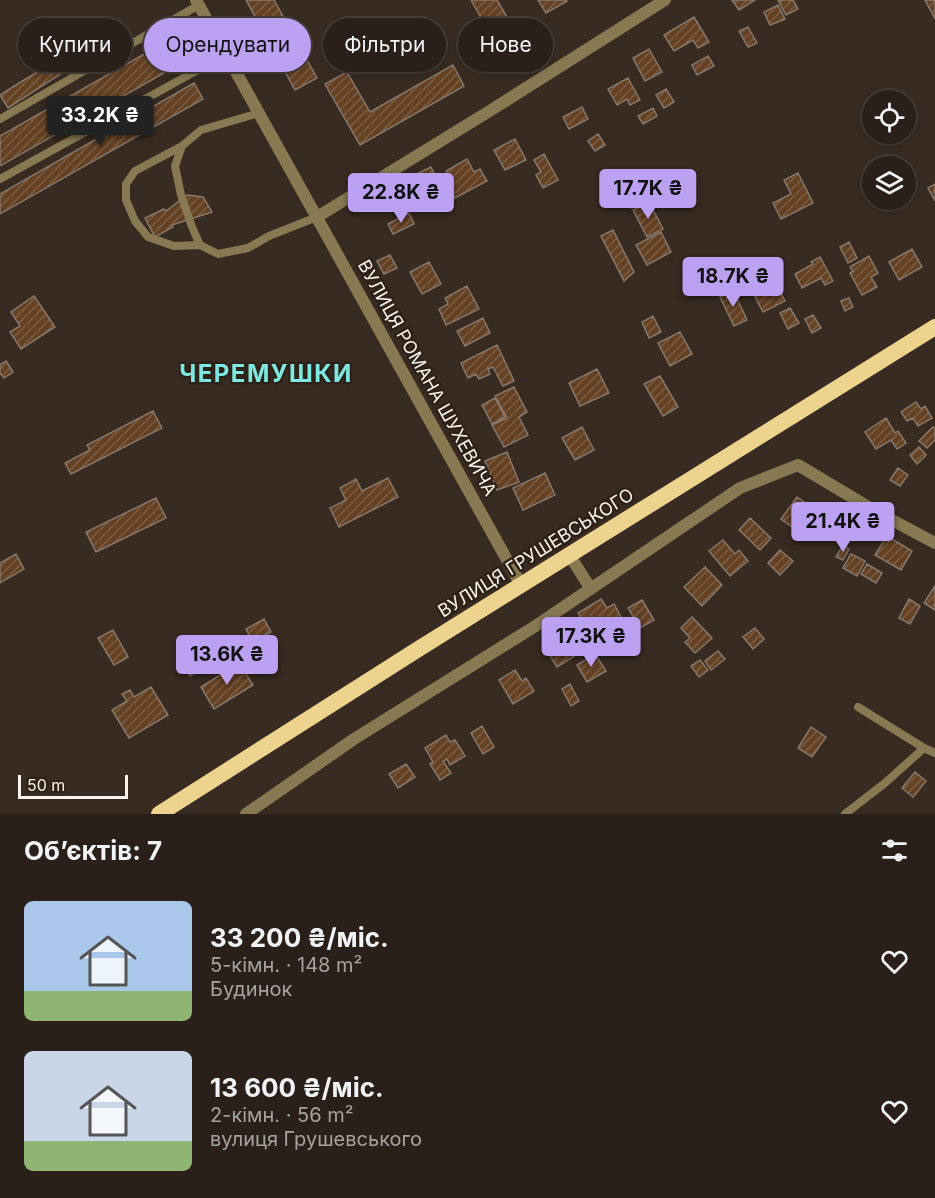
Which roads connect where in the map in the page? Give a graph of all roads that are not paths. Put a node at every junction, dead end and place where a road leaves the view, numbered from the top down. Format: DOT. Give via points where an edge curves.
graph roads {
  1 [pos="666,0"];
  2 [pos="198,3"];
  3 [pos="206,18"];
  4 [pos="194,72"];
  5 [pos="235,72"];
  6 [pos="259,113"];
  7 [pos="0,119"];
  8 [pos="182,146"];
  9 [pos="0,179"];
  10 [pos="317,217"];
  11 [pos="200,245"];
  12 [pos="935,327"];
  13 [pos="935,543"];
  14 [pos="570,556"];
  15 [pos="521,585"];
  16 [pos="591,589"];
  17 [pos="858,707"];
  18 [pos="924,748"];
  19 [pos="935,753"];
  20 [pos="159,814"];
  21 [pos="246,814"];
  22 [pos="845,814"];
  1 -- 10 [label="street"];
  2 -- 3 [label="street, ВУЛИЦЯ РОМАНА ШУХЕВИЧА"];
  2 -- 7 [label="lane"];
  4 -- 9 [label="lane"];
  5 -- 6 [label="street, ВУЛИЦЯ РОМАНА ШУХЕВИЧА"];
  6 -- 8 [label="lane" via="201,130"];
  6 -- 10 [label="street, ВУЛИЦЯ РОМАНА ШУХЕВИЧА"];
  8 -- 11 [label="lane" via="175,166 181,195"];
  8 -- 11 [label="lane" via="135,171 126,184 126,200 148,237 174,246"];
  10 -- 11 [label="lane" via="248,248 218,254"];
  10 -- 15 [label="street, ВУЛИЦЯ РОМАНА ШУХЕВИЧА"];
  12 -- 14 [label="highway, ВУЛИЦЯ ГРУШЕВСЬКОГО"];
  13 -- 16 [label="street" via="798,465 740,488"];
  14 -- 15 [label="highway, ВУЛИЦЯ ГРУШЕВСЬКОГО"];
  14 -- 16 [label="street"];
  15 -- 20 [label="highway, ВУЛИЦЯ ГРУШЕВСЬКОГО"];
  16 -- 21 [label="street" via="354,739"];
  17 -- 18 [label="lane"];
  18 -- 19 [label="lane"];
  18 -- 22 [label="lane"];
}
